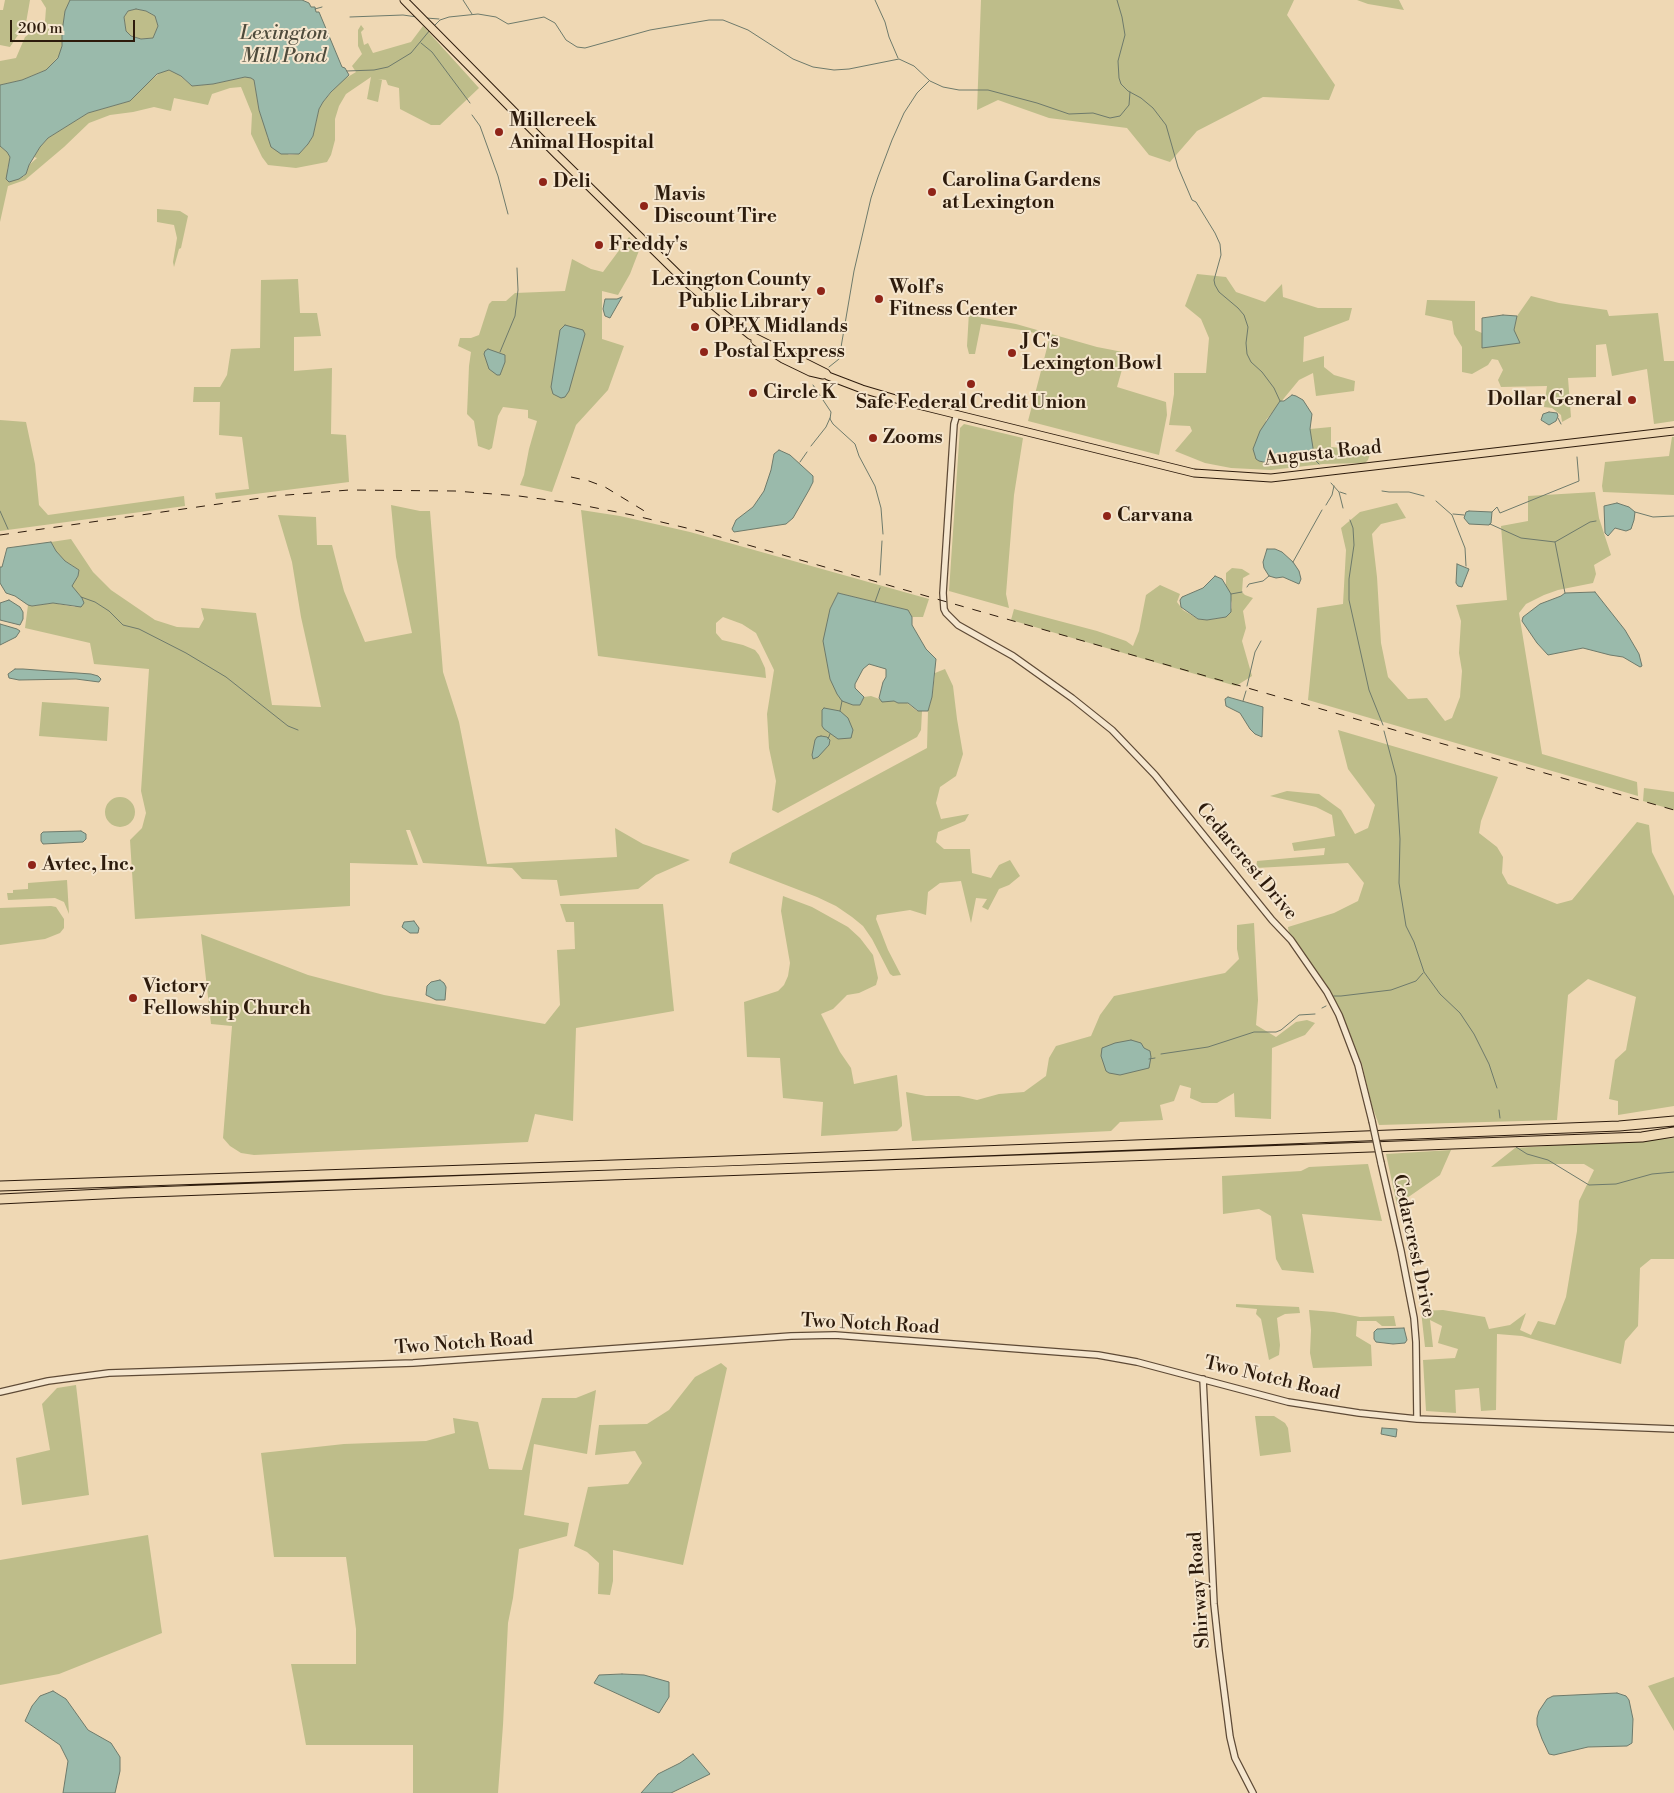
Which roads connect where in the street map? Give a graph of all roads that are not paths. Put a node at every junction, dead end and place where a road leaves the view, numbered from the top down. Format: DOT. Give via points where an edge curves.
graph roads {
  1 [pos="404,0"];
  2 [pos="750,334"];
  3 [pos="825,374"];
  4 [pos="957,414"];
  5 [pos="1674,431"];
  6 [pos="1674,1121"];
  7 [pos="1674,1132"];
  8 [pos="0,1181"];
  9 [pos="67,1184"];
  10 [pos="0,1186"];
  11 [pos="0,1201"];
  12 [pos="1203,1379"];
  13 [pos="0,1392"];
  14 [pos="1417,1419"];
  15 [pos="1674,1429"];
  16 [pos="1253,1793"];
  1 -- 2 [label="main road, Augusta Road" via="686,282"];
  2 -- 3 [label="main road, Augusta Road"];
  2 -- 3 [label="main road, Augusta Road" via="758,344 802,368"];
  3 -- 4 [label="main road, Augusta Road" via="880,394"];
  4 -- 5 [label="main road, Augusta Road" via="976,422 981,420 1194,473 1271,478"];
  4 -- 14 [label="street, Cedarcrest Drive, bridge" via="943,594 946,613 958,625 1019,660 1112,730 1155,775 1291,940 1339,1015 1358,1065 1403,1258 1414,1318"];
  6 -- 9 [label="highway" via="1618,1126 701,1162"];
  7 -- 11 [label="highway" via="1642,1137 161,1191"];
  8 -- 9 [label="highway"];
  9 -- 10 [label="highway"];
  12 -- 13 [label="street, Two Notch Road" via="1098,1355 820,1334 413,1363 109,1373 48,1381"];
  12 -- 14 [label="street, Two Notch Road" via="1310,1406"];
  12 -- 16 [label="street, Shirway Road" via="1219,1651 1235,1758"];
  14 -- 15 [label="street, Two Notch Road"];
}
